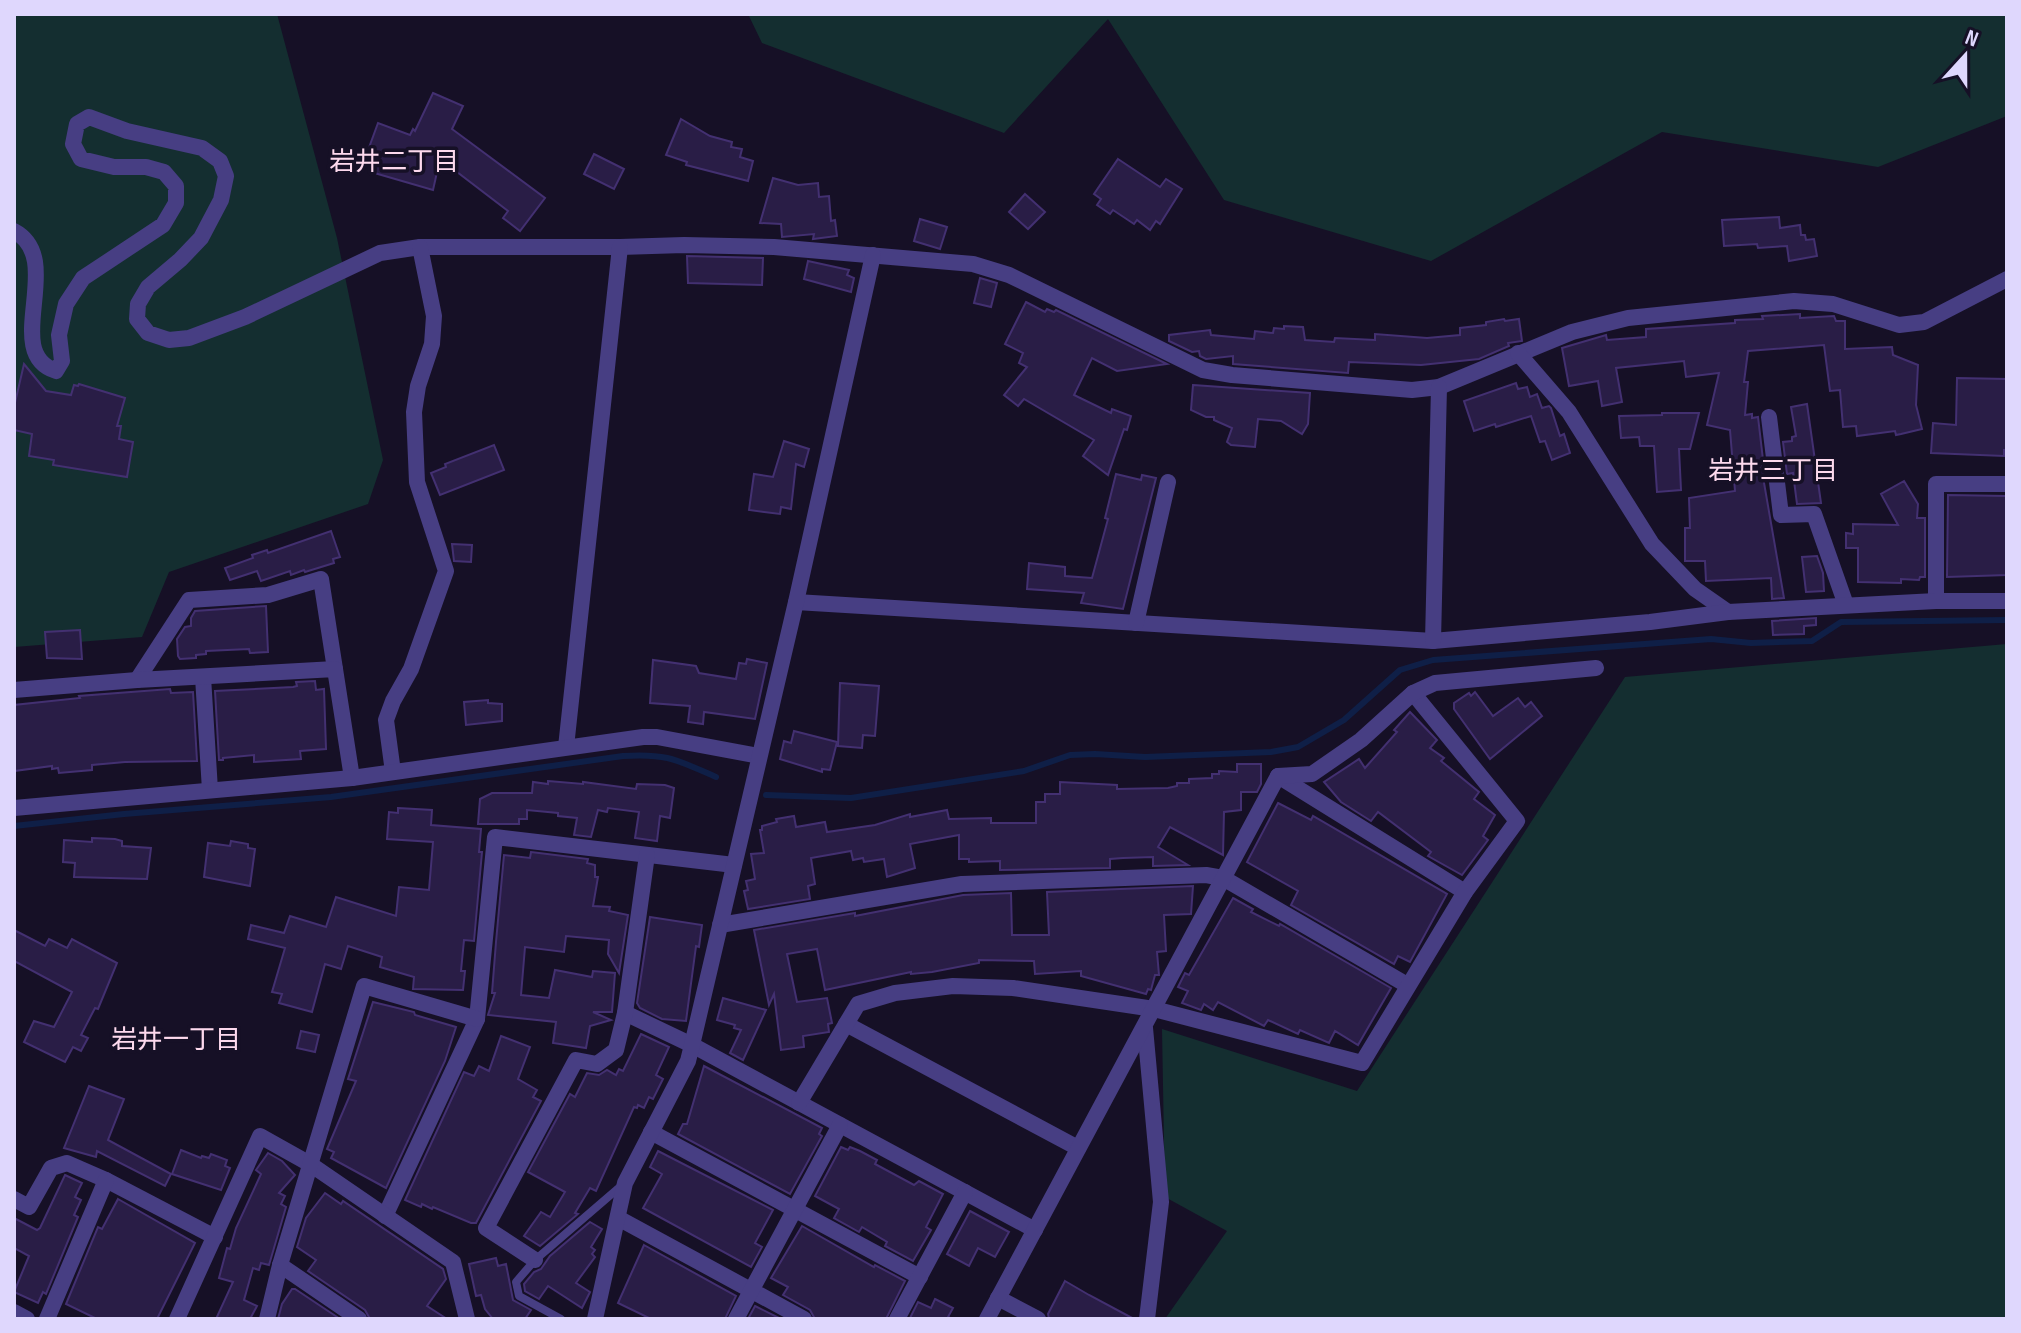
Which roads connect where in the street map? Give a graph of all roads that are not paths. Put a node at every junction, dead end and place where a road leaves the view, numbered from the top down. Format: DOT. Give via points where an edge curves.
graph roads {
  1 [pos="14,231"];
  2 [pos="420,247"];
  3 [pos="620,247"];
  4 [pos="873,255"];
  5 [pos="2007,279"];
  6 [pos="1518,353"];
  7 [pos="1439,387"];
  8 [pos="1769,417"];
  9 [pos="1168,482"];
  10 [pos="2007,484"];
  11 [pos="1936,601"];
  12 [pos="2007,601"];
  13 [pos="796,602"];
  14 [pos="1846,605"];
  15 [pos="1728,612"];
  16 [pos="1136,623"];
  17 [pos="1433,641"];
  18 [pos="1596,668"];
  19 [pos="335,669"];
  20 [pos="203,677"];
  21 [pos="137,680"];
  22 [pos="14,690"];
  23 [pos="1413,693"];
  24 [pos="566,747"];
  25 [pos="759,756"];
  26 [pos="393,772"];
  27 [pos="1278,776"];
  28 [pos="352,778"];
  29 [pos="210,790"];
  30 [pos="14,808"];
  31 [pos="647,855"];
  32 [pos="734,865"];
  33 [pos="1223,878"];
  34 [pos="1465,892"];
  35 [pos="720,925"];
  36 [pos="1407,985"];
  37 [pos="1154,1009"];
  38 [pos="625,1013"];
  39 [pos="477,1019"];
  40 [pos="846,1024"];
  41 [pos="1144,1026"];
  42 [pos="692,1045"];
  43 [pos="799,1103"];
  44 [pos="840,1125"];
  45 [pos="651,1132"];
  46 [pos="1078,1148"];
  47 [pos="310,1164"];
  48 [pos="106,1180"];
  49 [pos="625,1183"];
  50 [pos="965,1192"];
  51 [pos="14,1199"];
  52 [pos="795,1210"];
  53 [pos="385,1216"];
  54 [pos="618,1218"];
  55 [pos="1035,1230"];
  56 [pos="215,1237"];
  57 [pos="535,1260"];
  58 [pos="280,1265"];
  59 [pos="920,1277"];
  60 [pos="751,1290"];
  61 [pos="998,1298"];
  62 [pos="14,1312"];
  63 [pos="602,1317"];
  64 [pos="27,1319"];
  65 [pos="47,1319"];
  66 [pos="177,1319"];
  67 [pos="267,1319"];
  68 [pos="359,1319"];
  69 [pos="467,1319"];
  70 [pos="561,1319"];
  71 [pos="736,1319"];
  72 [pos="804,1319"];
  73 [pos="897,1319"];
  74 [pos="987,1319"];
  75 [pos="1038,1319"];
  76 [pos="1147,1319"];
  1 -- 2 [label="street" via="33,248 37,266 31,339 48,368 56,371 62,361 59,335 66,304 83,278 163,225 176,203 176,186 164,172 81,159 73,144 77,124 89,117 202,148 220,161 226,176 221,200 201,238 148,287 138,304 137,319 148,333 169,340 189,338 380,253"];
  2 -- 3 [label="street"];
  2 -- 26 [label="street" via="434,316 414,412 417,482 446,571 411,669 386,720"];
  3 -- 4 [label="street" via="774,247"];
  3 -- 24 [label="street"];
  4 -- 7 [label="street" via="973,264 1009,275 1203,370 1412,390"];
  4 -- 13 [label="street"];
  5 -- 6 [label="street" via="1924,322 1899,325 1833,304 1794,301 1628,318"];
  6 -- 7 [label="street"];
  6 -- 15 [label="street" via="1569,412 1652,544 1695,589"];
  7 -- 17 [label="street"];
  8 -- 14 [label="street" via="1781,515 1814,514"];
  9 -- 16 [label="street"];
  10 -- 11 [label="street" via="1936,484"];
  11 -- 12 [label="street"];
  11 -- 14 [label="street"];
  13 -- 16 [label="street"];
  13 -- 25 [label="street"];
  14 -- 15 [label="street"];
  15 -- 17 [label="street"];
  16 -- 17 [label="street"];
  18 -- 23 [label="street" via="1435,683"];
  19 -- 20 [label="street"];
  19 -- 21 [label="street" via="321,579 268,595 189,600"];
  19 -- 28 [label="street"];
  20 -- 21 [label="street"];
  20 -- 29 [label="street"];
  21 -- 22 [label="street"];
  23 -- 27 [label="street" via="1361,740 1312,774"];
  23 -- 34 [label="street" via="1517,821"];
  24 -- 25 [label="street" via="657,737"];
  24 -- 26 [label="street"];
  25 -- 32 [label="street"];
  26 -- 28 [label="street"];
  27 -- 33 [label="street"];
  27 -- 34 [label="street"];
  28 -- 29 [label="street"];
  29 -- 30 [label="street"];
  31 -- 32 [label="street"];
  31 -- 38 [label="street"];
  31 -- 39 [label="street" via="495,837"];
  32 -- 35 [label="street"];
  33 -- 35 [label="street" via="962,884"];
  33 -- 36 [label="street"];
  33 -- 37 [label="street"];
  34 -- 36 [label="street"];
  35 -- 42 [label="street"];
  36 -- 37 [label="street" via="1362,1063"];
  37 -- 40 [label="street" via="1013,988 953,986 858,1004"];
  37 -- 41 [label="street"];
  38 -- 42 [label="street"];
  38 -- 57 [label="street" via="616,1050 597,1064 576,1060 486,1228"];
  39 -- 47 [label="street" via="364,986"];
  39 -- 53 [label="street"];
  40 -- 43 [label="street"];
  40 -- 46 [label="street"];
  41 -- 46 [label="street"];
  41 -- 76 [label="street" via="1161,1202"];
  42 -- 43 [label="street"];
  42 -- 45 [label="street"];
  43 -- 44 [label="street"];
  44 -- 50 [label="street"];
  44 -- 52 [label="street"];
  45 -- 49 [label="street"];
  45 -- 52 [label="street"];
  46 -- 55 [label="street"];
  47 -- 53 [label="street"];
  47 -- 56 [label="street" via="260,1136"];
  47 -- 58 [label="street"];
  48 -- 51 [label="street" via="67,1163 51,1168 29,1207"];
  48 -- 56 [label="street"];
  48 -- 65 [label="street"];
  49 -- 54 [label="street"];
  49 -- 57 [label="lane"];
  50 -- 55 [label="street"];
  50 -- 59 [label="street"];
  52 -- 59 [label="street"];
  52 -- 60 [label="street"];
  53 -- 69 [label="street" via="453,1262"];
  54 -- 60 [label="street"];
  54 -- 63 [label="street"];
  55 -- 61 [label="street"];
  56 -- 66 [label="street"];
  57 -- 70 [label="lane" via="516,1282 519,1296"];
  58 -- 67 [label="street"];
  58 -- 68 [label="street"];
  59 -- 73 [label="street"];
  60 -- 71 [label="street"];
  60 -- 72 [label="street"];
  61 -- 74 [label="street"];
  61 -- 75 [label="street"];
  62 -- 64 [label="street"];
}
